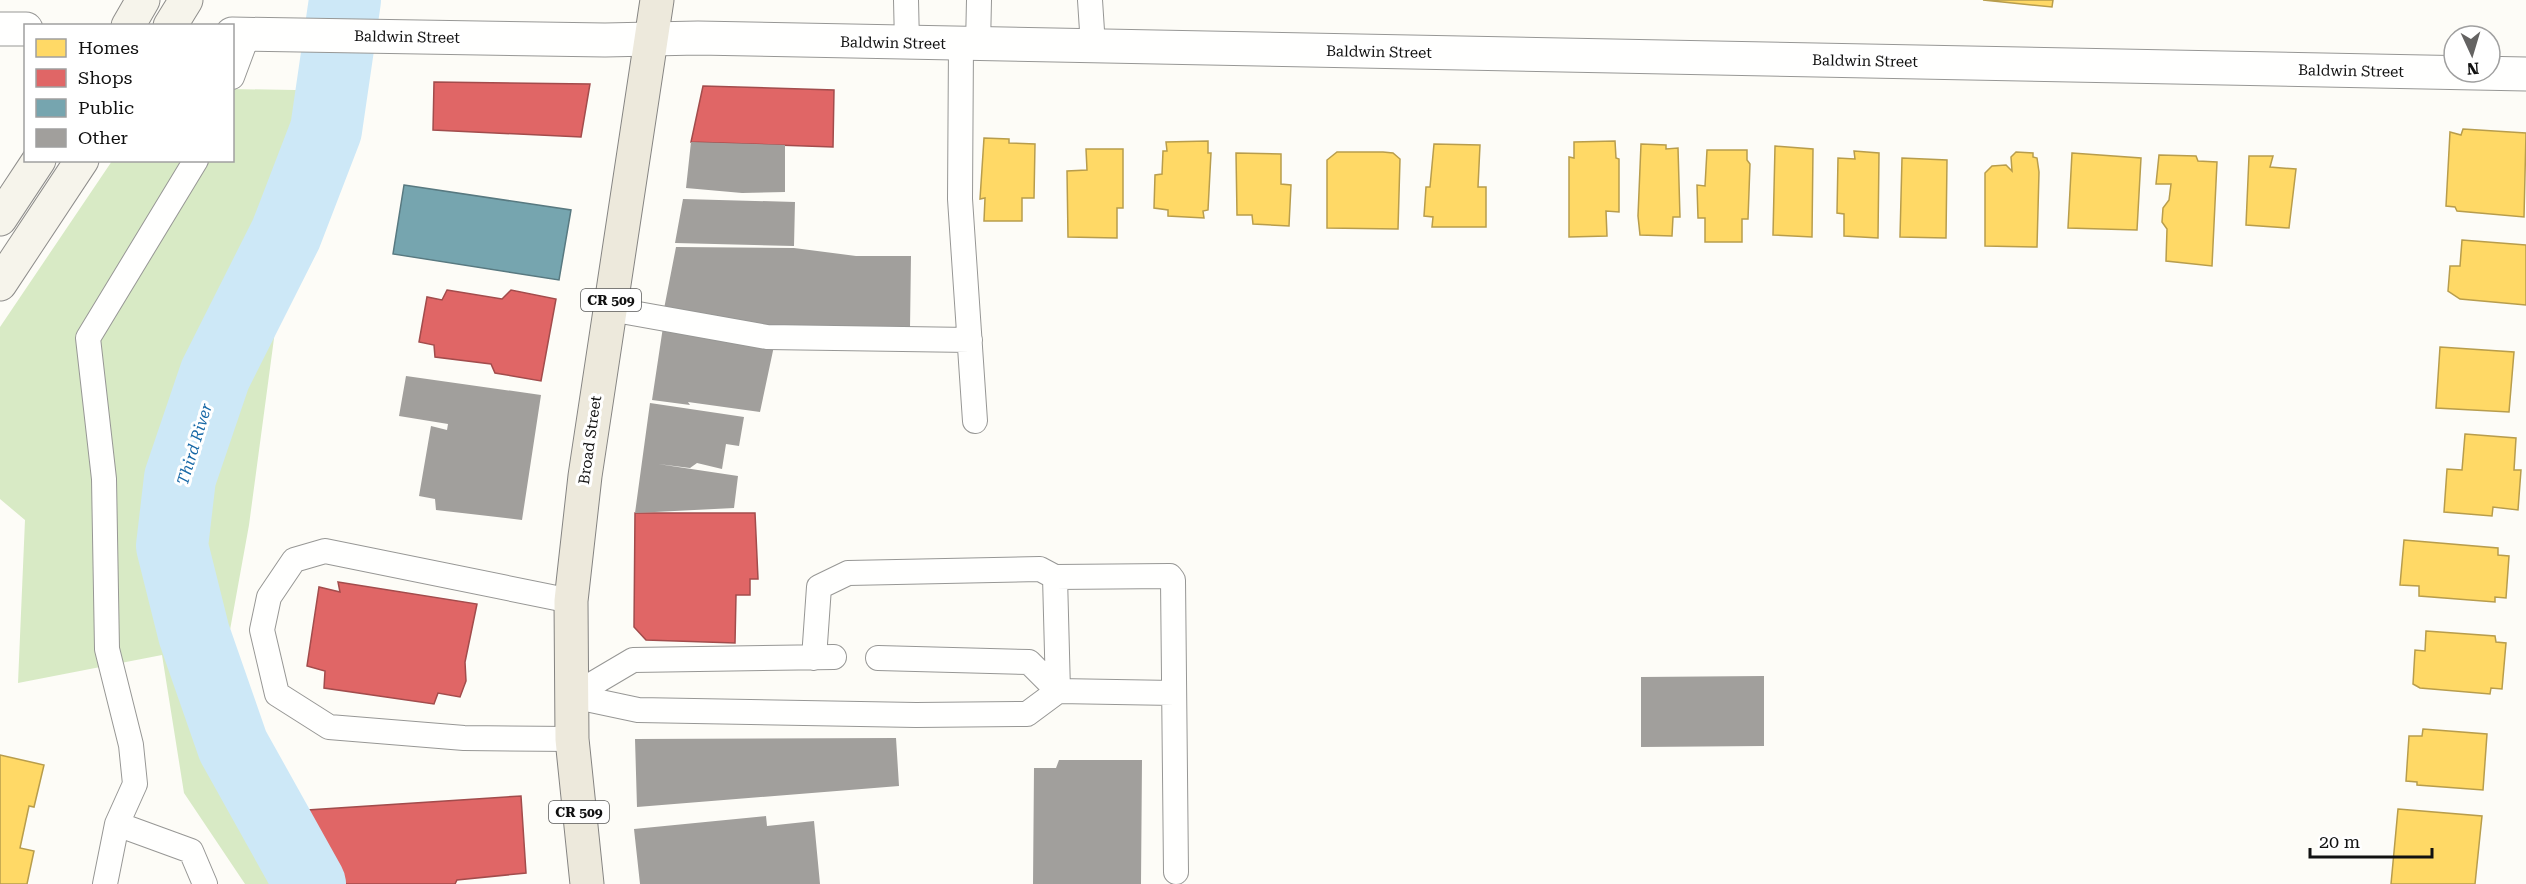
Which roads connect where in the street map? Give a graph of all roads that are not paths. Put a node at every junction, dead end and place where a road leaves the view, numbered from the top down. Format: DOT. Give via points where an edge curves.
graph roads {
  1 [pos="143,0"];
  2 [pos="186,0"];
  3 [pos="657,0"];
  4 [pos="906,0"];
  5 [pos="980,0"];
  6 [pos="1090,0"];
  7 [pos="129,24"];
  8 [pos="171,24"];
  9 [pos="0,29"];
  10 [pos="24,29"];
  11 [pos="240,34"];
  12 [pos="651,39"];
  13 [pos="906,43"];
  14 [pos="970,45"];
  15 [pos="1093,46"];
  16 [pos="234,66"];
  17 [pos="2526,74"];
  18 [pos="38,162"];
  19 [pos="81,162"];
  20 [pos="195,162"];
  21 [pos="0,219"];
  22 [pos="0,284"];
  23 [pos="610,309"];
  24 [pos="970,340"];
  25 [pos="975,421"];
  26 [pos="1055,577"];
  27 [pos="571,601"];
  28 [pos="878,658"];
  29 [pos="1058,691"];
  30 [pos="1174,693"];
  31 [pos="572,696"];
  32 [pos="572,739"];
  33 [pos="117,824"];
  34 [pos="1176,872"];
  35 [pos="105,884"];
  36 [pos="205,884"];
  37 [pos="587,884"];
  1 -- 7 [label="main road"];
  2 -- 8 [label="main road"];
  3 -- 12 [label="main road, Broad Street / CR 509"];
  4 -- 13 [label="lane"];
  5 -- 14 [label="lane"];
  6 -- 15 [label="lane"];
  9 -- 10 [label="street"];
  11 -- 12 [label="street, Baldwin Street"];
  11 -- 16 [label="lane"];
  12 -- 13 [label="street, Baldwin Street"];
  12 -- 23 [label="main road, Broad Street / CR 509"];
  13 -- 14 [label="street, Baldwin Street"];
  14 -- 15 [label="street, Baldwin Street"];
  14 -- 24 [label="lane" via="960,199"];
  15 -- 17 [label="street, Baldwin Street"];
  18 -- 21 [label="main road"];
  19 -- 22 [label="main road"];
  20 -- 33 [label="lane" via="88,338 104,479 107,649 132,745 135,784"];
  23 -- 24 [label="lane" via="767,338"];
  23 -- 27 [label="main road, Broad Street / CR 509"];
  24 -- 25 [label="lane"];
  26 -- 29 [label="lane"];
  26 -- 30 [label="lane" via="1170,576"];
  26 -- 31 [label="lane" via="1040,569 848,573 819,587 824,657 633,660"];
  27 -- 31 [label="main road, Broad Street / CR 509"];
  27 -- 32 [label="lane" via="325,551 294,560 269,597 262,630 277,694 329,727 464,738"];
  28 -- 29 [label="lane" via="1029,662"];
  29 -- 30 [label="lane"];
  29 -- 31 [label="lane" via="1027,714 638,710"];
  30 -- 34 [label="lane"];
  31 -- 32 [label="main road, Broad Street / CR 509"];
  32 -- 37 [label="main road, Broad Street / CR 509"];
  33 -- 35 [label="lane"];
  33 -- 36 [label="lane" via="191,851"];
}
